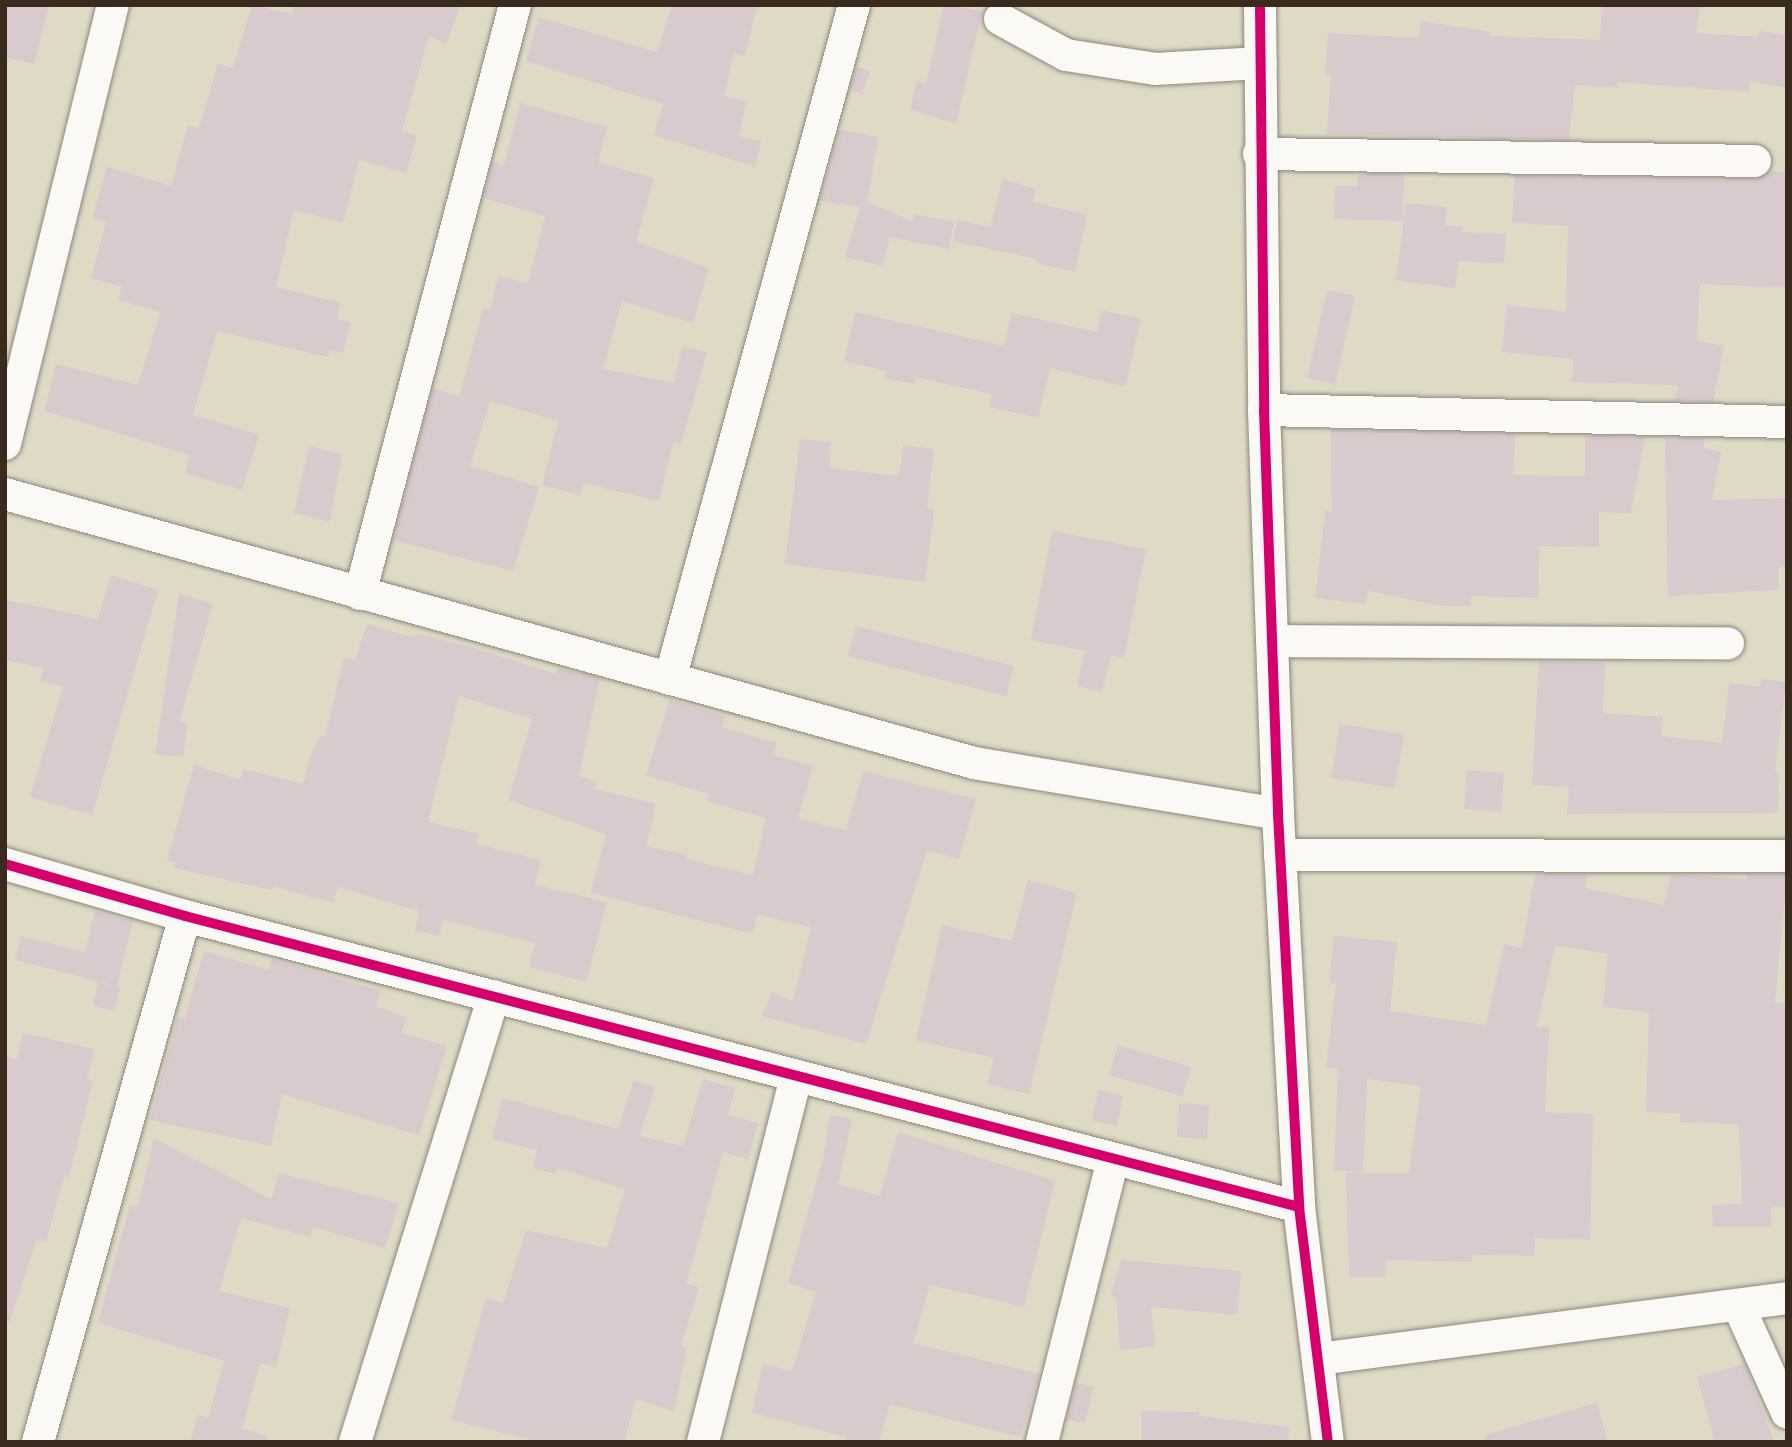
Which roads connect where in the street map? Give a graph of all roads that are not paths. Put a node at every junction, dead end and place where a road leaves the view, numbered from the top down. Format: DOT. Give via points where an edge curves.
graph roads {
  1 [pos="113,5"];
  2 [pos="515,5"];
  3 [pos="854,5"];
  4 [pos="1260,5"];
  5 [pos="1000,19"];
  6 [pos="1261,63"];
  7 [pos="1259,155"];
  8 [pos="1755,161"];
  9 [pos="1265,410"];
  10 [pos="1787,422"];
  11 [pos="5,444"];
  12 [pos="5,494"];
  13 [pos="360,594"];
  14 [pos="1272,640"];
  15 [pos="1728,643"];
  16 [pos="670,679"];
  17 [pos="1278,814"];
  18 [pos="1280,855"];
  19 [pos="1787,856"];
  20 [pos="5,864"];
  21 [pos="186,916"];
  22 [pos="494,996"];
  23 [pos="796,1076"];
  24 [pos="1113,1158"];
  25 [pos="1299,1207"];
  26 [pos="1787,1298"];
  27 [pos="1739,1307"];
  28 [pos="1318,1359"];
  29 [pos="1787,1413"];
  30 [pos="38,1442"];
  31 [pos="355,1442"];
  32 [pos="703,1442"];
  33 [pos="1042,1442"];
  34 [pos="1328,1442"];
  1 -- 11 [label="street"];
  2 -- 13 [label="street"];
  3 -- 16 [label="street"];
  4 -- 6 [label="street"];
  5 -- 6 [label="street" via="1066,55 1155,69"];
  6 -- 7 [label="street"];
  7 -- 8 [label="street"];
  7 -- 9 [label="street"];
  9 -- 10 [label="street"];
  9 -- 14 [label="street"];
  12 -- 13 [label="street"];
  13 -- 16 [label="street"];
  14 -- 15 [label="street"];
  14 -- 17 [label="street"];
  16 -- 17 [label="street" via="974,763"];
  17 -- 18 [label="street"];
  18 -- 19 [label="street"];
  18 -- 25 [label="street"];
  20 -- 21 [label="street"];
  21 -- 22 [label="street"];
  21 -- 30 [label="street"];
  22 -- 23 [label="street"];
  22 -- 31 [label="street"];
  23 -- 24 [label="street"];
  23 -- 32 [label="street"];
  24 -- 25 [label="street"];
  24 -- 33 [label="street"];
  25 -- 28 [label="street"];
  26 -- 27 [label="street"];
  27 -- 28 [label="street"];
  27 -- 29 [label="street"];
  28 -- 34 [label="street"];
}
